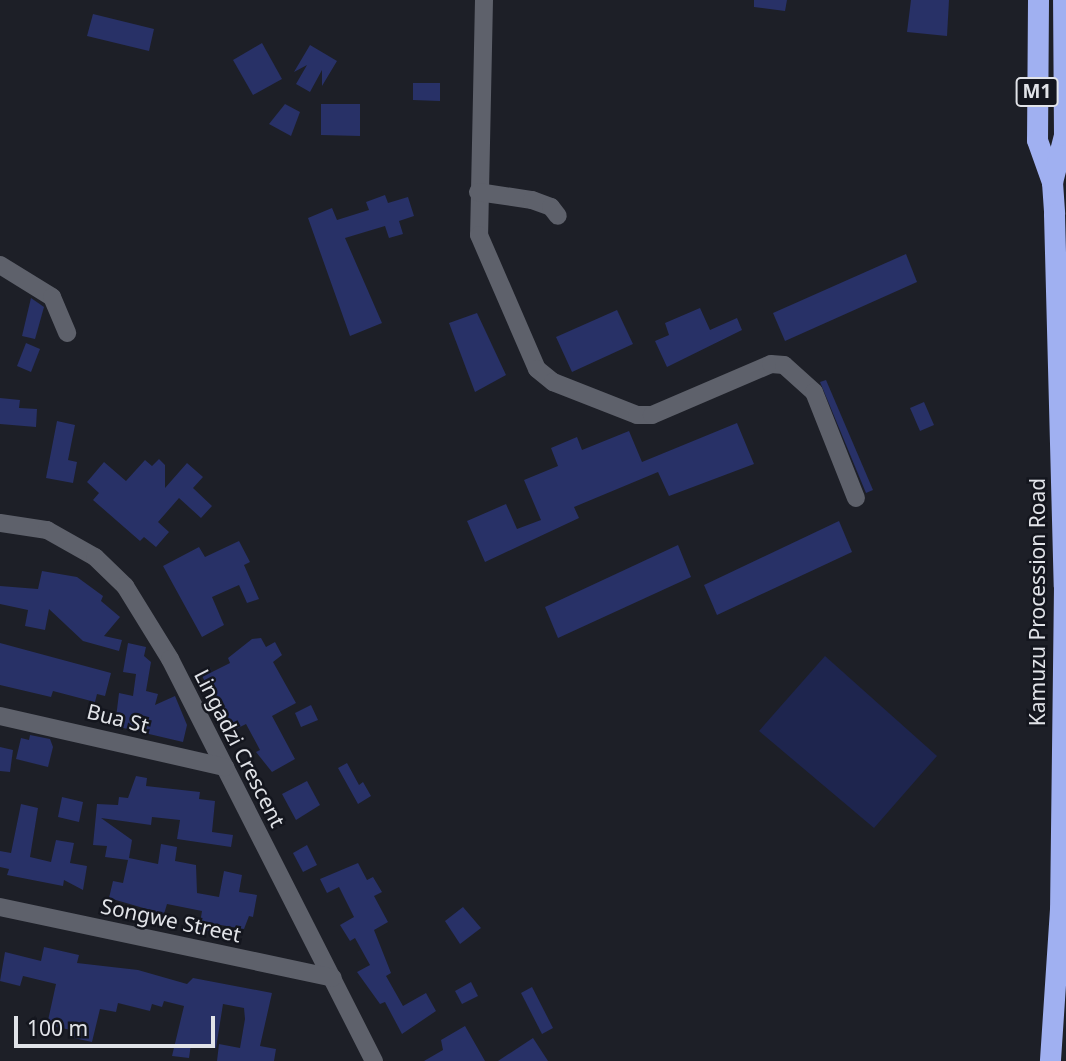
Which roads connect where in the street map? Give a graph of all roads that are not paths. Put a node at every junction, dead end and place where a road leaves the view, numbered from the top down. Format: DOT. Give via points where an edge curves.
graph roads {
  1 [pos="484,0"];
  2 [pos="1038,0"];
  3 [pos="1063,0"];
  4 [pos="1052,182"];
  5 [pos="478,192"];
  6 [pos="558,216"];
  7 [pos="0,265"];
  8 [pos="67,333"];
  9 [pos="856,498"];
  10 [pos="0,523"];
  11 [pos="0,716"];
  12 [pos="225,767"];
  13 [pos="0,907"];
  14 [pos="333,978"];
  15 [pos="1056,1013"];
  16 [pos="374,1061"];
  17 [pos="1050,1061"];
  18 [pos="1060,1061"];
  1 -- 5 [label="street"];
  2 -- 4 [label="highway, Kamuzu Procession Road / M1" via="1037,140"];
  3 -- 4 [label="highway, Kamuzu Procession Road / M1" via="1064,135"];
  4 -- 15 [label="highway, Kamuzu Procession Road / M1" via="1065,586"];
  5 -- 6 [label="street" via="532,200 551,207"];
  5 -- 9 [label="street" via="479,235 544,377 637,415 652,415 771,364 784,365 814,392"];
  7 -- 8 [label="street" via="52,297"];
  10 -- 12 [label="street, Lingadzi Crescent" via="47,530 95,557 125,586 170,659"];
  11 -- 12 [label="street, Bua St"];
  12 -- 14 [label="street, Lingadzi Crescent"];
  13 -- 14 [label="street, Songwe Street"];
  14 -- 16 [label="street, Lingadzi Crescent"];
  15 -- 17 [label="highway, Kamuzu Procession Road / M1"];
  15 -- 18 [label="highway, Kamuzu Procession Road / M1"];
}
